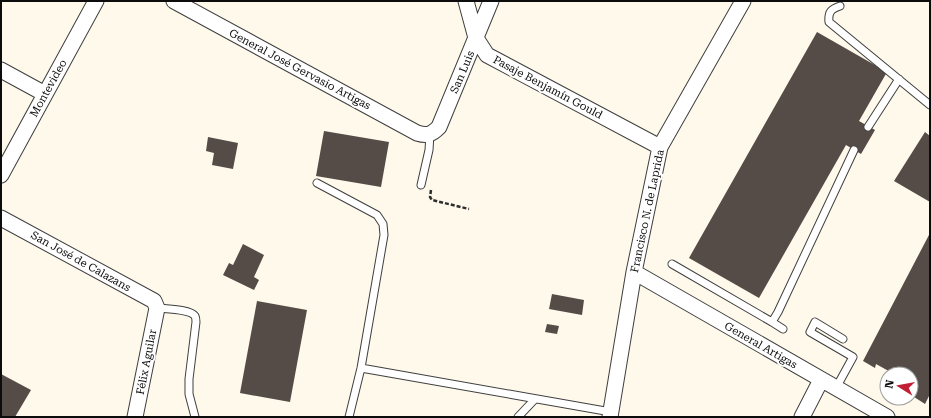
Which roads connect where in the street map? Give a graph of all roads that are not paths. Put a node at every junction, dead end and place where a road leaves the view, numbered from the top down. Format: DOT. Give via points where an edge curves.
graph roads {
  1 [pos="96,1"];
  2 [pos="174,1"];
  3 [pos="466,1"];
  4 [pos="491,1"];
  5 [pos="743,1"];
  6 [pos="840,6"];
  7 [pos="476,38"];
  8 [pos="1,70"];
  9 [pos="899,79"];
  10 [pos="45,94"];
  11 [pos="930,105"];
  12 [pos="868,126"];
  13 [pos="428,135"];
  14 [pos="660,147"];
  15 [pos="854,150"];
  16 [pos="1,175"];
  17 [pos="317,183"];
  18 [pos="421,185"];
  19 [pos="1,218"];
  20 [pos="672,264"];
  21 [pos="634,272"];
  22 [pos="157,308"];
  23 [pos="772,322"];
  24 [pos="783,329"];
  25 [pos="843,339"];
  26 [pos="360,368"];
  27 [pos="821,380"];
  28 [pos="836,388"];
  29 [pos="535,399"];
  30 [pos="611,414"];
  31 [pos="135,417"];
  32 [pos="195,417"];
  33 [pos="349,417"];
  34 [pos="518,417"];
  35 [pos="802,417"];
  36 [pos="887,417"];
  1 -- 10 [label="street, Montevideo"];
  2 -- 13 [label="street, General José Gervasio Artigas" via="417,133"];
  3 -- 7 [label="street, Pasaje Benjamín Gould"];
  4 -- 7 [label="street, San Luis"];
  5 -- 14 [label="street, Francisco N. de Laprida"];
  6 -- 9 [label="lane" via="828,14 829,22"];
  7 -- 13 [label="street, San Luis" via="439,127"];
  7 -- 14 [label="street, Pasaje Benjamín Gould" via="487,55"];
  8 -- 10 [label="street"];
  9 -- 11 [label="lane"];
  9 -- 12 [label="lane"];
  10 -- 16 [label="street, Montevideo"];
  13 -- 18 [label="lane" via="429,150"];
  14 -- 21 [label="street, Francisco N. de Laprida"];
  15 -- 23 [label="lane"];
  17 -- 26 [label="lane" via="377,215 383,224 384,235"];
  19 -- 22 [label="street, San José de Calazans" via="154,301"];
  20 -- 23 [label="lane"];
  21 -- 27 [label="street, General Artigas"];
  21 -- 30 [label="street, Francisco N. de Laprida"];
  22 -- 31 [label="street, Félix Aguilar"];
  22 -- 32 [label="lane" via="191,312 195,316 189,394"];
  23 -- 24 [label="lane"];
  25 -- 28 [label="lane" via="815,322 810,332 853,357"];
  26 -- 29 [label="lane"];
  26 -- 33 [label="lane"];
  27 -- 28 [label="street, General Artigas"];
  27 -- 35 [label="street"];
  28 -- 36 [label="street, General Artigas"];
  29 -- 30 [label="lane"];
  29 -- 34 [label="lane"];
}
